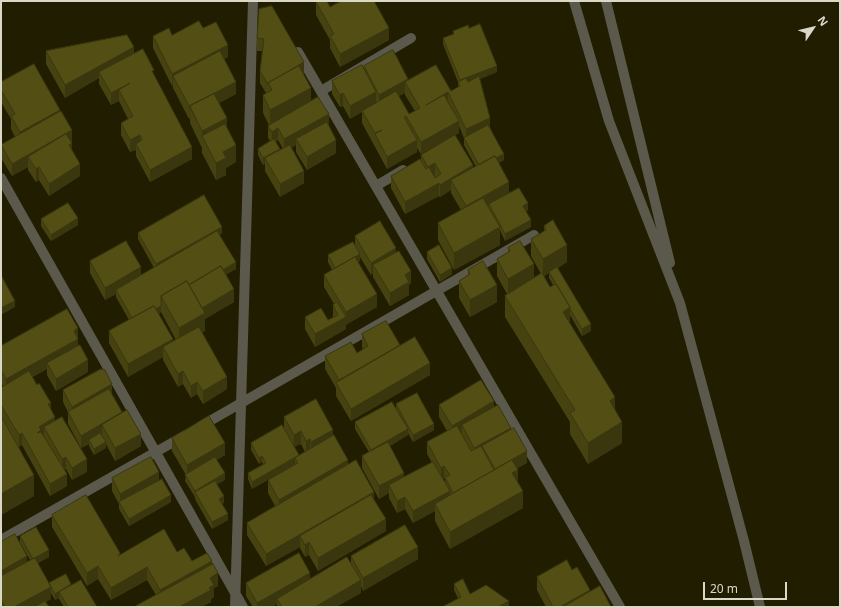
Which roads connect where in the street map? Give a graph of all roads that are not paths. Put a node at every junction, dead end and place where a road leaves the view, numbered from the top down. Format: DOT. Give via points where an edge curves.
graph roads {
  1 [pos="252,1"];
  2 [pos="574,1"];
  3 [pos="606,1"];
  4 [pos="411,38"];
  5 [pos="292,43"];
  6 [pos="320,91"];
  7 [pos="415,163"];
  8 [pos="1,178"];
  9 [pos="376,186"];
  10 [pos="534,235"];
  11 [pos="437,291"];
  12 [pos="680,303"];
  13 [pos="241,403"];
  14 [pos="157,452"];
  15 [pos="1,540"];
  16 [pos="236,594"];
  17 [pos="235,607"];
  18 [pos="243,607"];
  19 [pos="620,607"];
  20 [pos="760,607"];
  1 -- 13 [label="street"];
  2 -- 12 [label="street" via="609,121"];
  3 -- 12 [label="street"];
  4 -- 6 [label="street"];
  5 -- 6 [label="street"];
  6 -- 9 [label="street"];
  7 -- 9 [label="street"];
  8 -- 14 [label="street"];
  9 -- 11 [label="street"];
  10 -- 11 [label="street"];
  11 -- 13 [label="street"];
  11 -- 19 [label="street"];
  12 -- 20 [label="street"];
  13 -- 14 [label="street"];
  13 -- 16 [label="street"];
  14 -- 15 [label="street"];
  14 -- 16 [label="street"];
  16 -- 17 [label="street"];
  16 -- 18 [label="street"];
}
